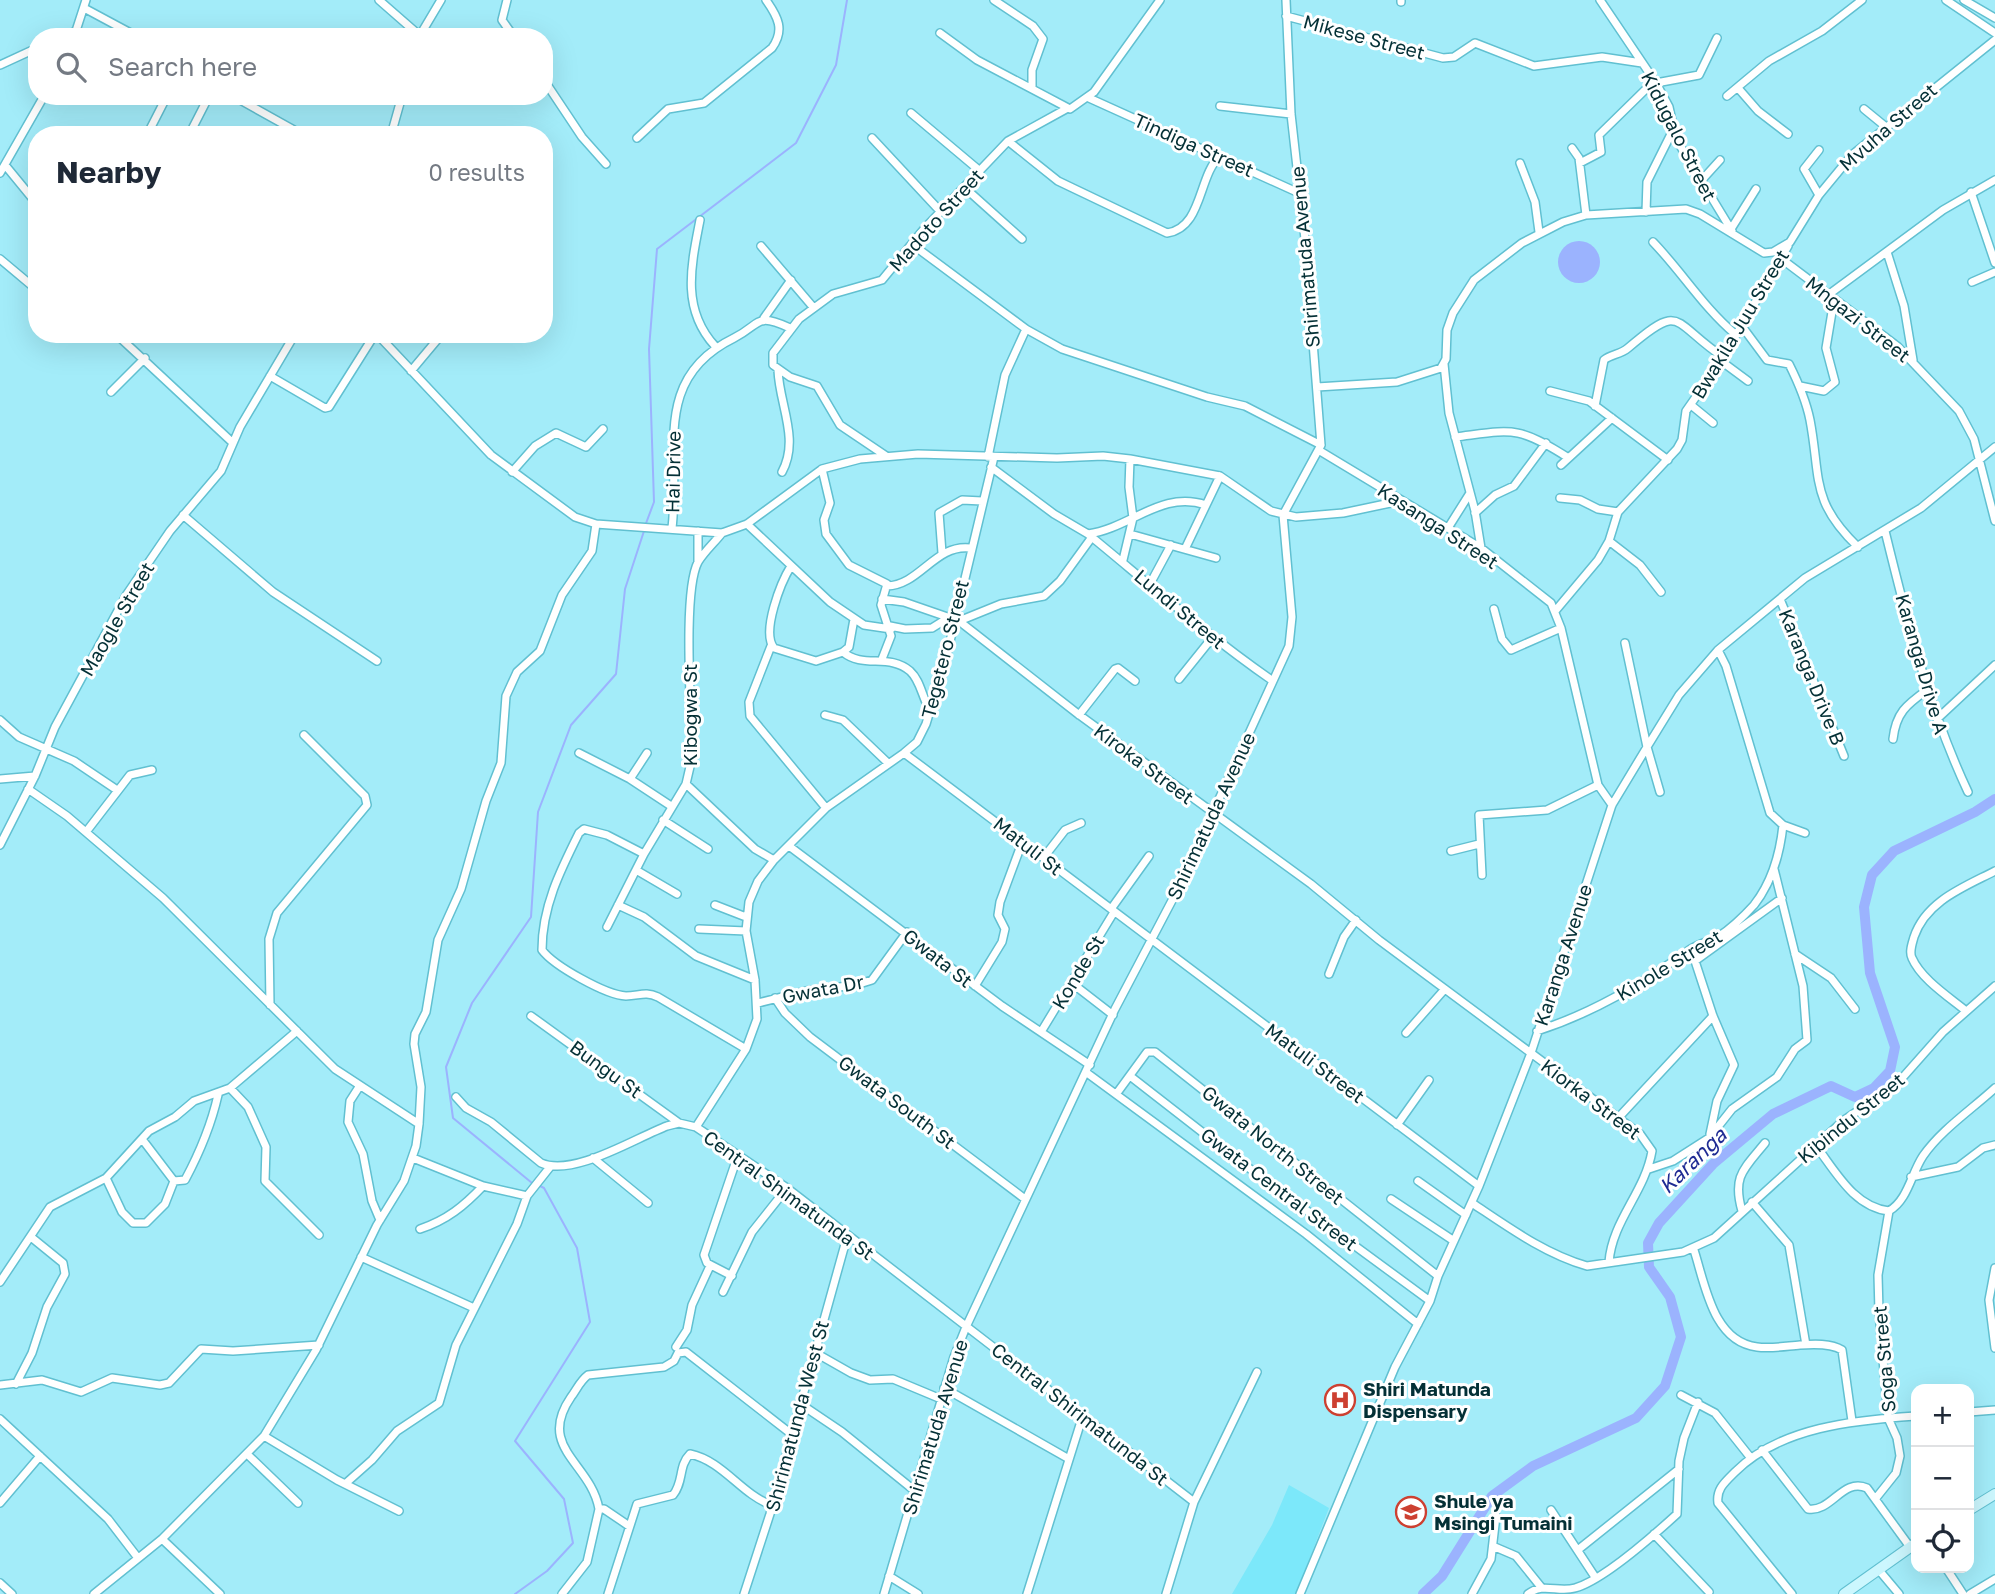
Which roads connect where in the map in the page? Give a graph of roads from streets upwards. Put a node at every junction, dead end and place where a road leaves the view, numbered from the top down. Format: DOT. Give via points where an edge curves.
graph roads {
  1 [pos="379,0"];
  2 [pos="441,0"];
  3 [pos="507,0"];
  4 [pos="766,0"];
  5 [pos="994,0"];
  6 [pos="1160,0"];
  7 [pos="1286,0"];
  8 [pos="1600,0"];
  9 [pos="1862,0"];
  10 [pos="1945,0"];
  11 [pos="1964,0"];
  12 [pos="85,4"];
  13 [pos="1286,16"];
  14 [pos="1995,18"];
  15 [pos="77,28"];
  16 [pos="124,28"];
  17 [pos="410,28"];
  18 [pos="424,28"];
  19 [pos="508,28"];
  20 [pos="940,33"];
  21 [pos="1995,33"];
  22 [pos="1717,38"];
  23 [pos="1995,40"];
  24 [pos="28,52"];
  25 [pos="1642,63"];
  26 [pos="0,65"];
  27 [pos="1654,80"];
  28 [pos="1032,87"];
  29 [pos="1738,88"];
  30 [pos="553,94"];
  31 [pos="1727,96"];
  32 [pos="1088,98"];
  33 [pos="39,105"];
  34 [pos="162,105"];
  35 [pos="204,105"];
  36 [pos="249,105"];
  37 [pos="399,105"];
  38 [pos="1220,106"];
  39 [pos="1066,109"];
  40 [pos="1864,110"];
  41 [pos="911,113"];
  42 [pos="1291,114"];
  43 [pos="152,126"];
  44 [pos="194,126"];
  45 [pos="286,126"];
  46 [pos="394,126"];
  47 [pos="1886,127"];
  48 [pos="1673,130"];
  49 [pos="1788,134"];
  50 [pos="637,138"];
  51 [pos="872,138"];
  52 [pos="1008,141"];
  53 [pos="1572,148"];
  54 [pos="1819,150"];
  55 [pos="1220,156"];
  56 [pos="1720,160"];
  57 [pos="1520,163"];
  58 [pos="1580,163"];
  59 [pos="5,164"];
  60 [pos="606,164"];
  61 [pos="980,171"];
  62 [pos="0,173"];
  63 [pos="1995,180"];
  64 [pos="1700,182"];
  65 [pos="964,187"];
  66 [pos="1756,189"];
  67 [pos="1971,192"];
  68 [pos="28,193"];
  69 [pos="1299,193"];
  70 [pos="1819,195"];
  71 [pos="940,211"];
  72 [pos="1646,212"];
  73 [pos="1586,215"];
  74 [pos="701,220"];
  75 [pos="1731,229"];
  76 [pos="1539,232"];
  77 [pos="1737,237"];
  78 [pos="1022,239"];
  79 [pos="1653,242"];
  80 [pos="1790,243"];
  81 [pos="914,245"];
  82 [pos="761,246"];
  83 [pos="1773,252"];
  84 [pos="1887,252"];
  85 [pos="1781,258"];
  86 [pos="0,259"];
  87 [pos="1995,263"];
  88 [pos="1995,272"];
  89 [pos="791,280"];
  90 [pos="28,282"];
  91 [pos="1972,282"];
  92 [pos="1831,298"];
  93 [pos="813,307"];
  94 [pos="764,318"];
  95 [pos="1741,325"];
  96 [pos="790,328"];
  97 [pos="1026,329"];
  98 [pos="1735,334"];
  99 [pos="127,343"];
  100 [pos="290,343"];
  101 [pos="370,343"];
  102 [pos="385,343"];
  103 [pos="434,343"];
  104 [pos="715,346"];
  105 [pos="145,358"];
  106 [pos="1722,359"];
  107 [pos="1913,361"];
  108 [pos="1444,364"];
  109 [pos="778,370"];
  110 [pos="411,371"];
  111 [pos="270,376"];
  112 [pos="1748,381"];
  113 [pos="1800,386"];
  114 [pos="1317,387"];
  115 [pos="1550,391"];
  116 [pos="111,392"];
  117 [pos="1595,405"];
  118 [pos="1691,405"];
  119 [pos="1612,418"];
  120 [pos="1713,423"];
  121 [pos="603,429"];
  122 [pos="1455,438"];
  123 [pos="233,443"];
  124 [pos="1546,443"];
  125 [pos="1995,447"];
  126 [pos="1321,448"];
  127 [pos="887,456"];
  128 [pos="991,457"];
  129 [pos="1567,457"];
  130 [pos="1130,459"];
  131 [pos="1668,460"];
  132 [pos="1979,460"];
  133 [pos="1561,465"];
  134 [pos="991,467"];
  135 [pos="822,469"];
  136 [pos="782,471"];
  137 [pos="512,472"];
  138 [pos="1220,476"];
  139 [pos="1470,493"];
  140 [pos="1560,498"];
  141 [pos="982,501"];
  142 [pos="1400,501"];
  143 [pos="1206,505"];
  144 [pos="1618,512"];
  145 [pos="1475,513"];
  146 [pos="183,515"];
  147 [pos="1283,515"];
  148 [pos="1133,518"];
  149 [pos="1995,521"];
  150 [pos="596,524"];
  151 [pos="747,524"];
  152 [pos="672,528"];
  153 [pos="1448,528"];
  154 [pos="698,531"];
  155 [pos="1885,531"];
  156 [pos="722,533"];
  157 [pos="1130,534"];
  158 [pos="1090,536"];
  159 [pos="1609,541"];
  160 [pos="1171,545"];
  161 [pos="1858,547"];
  162 [pos="970,548"];
  163 [pos="1481,548"];
  164 [pos="1185,549"];
  165 [pos="942,553"];
  166 [pos="1216,558"];
  167 [pos="1123,560"];
  168 [pos="698,563"];
  169 [pos="791,566"];
  170 [pos="1150,584"];
  171 [pos="887,586"];
  172 [pos="1661,592"];
  173 [pos="882,599"];
  174 [pos="1780,599"];
  175 [pos="1494,609"];
  176 [pos="1556,610"];
  177 [pos="854,619"];
  178 [pos="954,619"];
  179 [pos="891,627"];
  180 [pos="1561,628"];
  181 [pos="1212,638"];
  182 [pos="1625,643"];
  183 [pos="771,646"];
  184 [pos="1718,650"];
  185 [pos="843,652"];
  186 [pos="882,659"];
  187 [pos="377,662"];
  188 [pos="1995,665"];
  189 [pos="1179,679"];
  190 [pos="1135,681"];
  191 [pos="1273,681"];
  192 [pos="1927,691"];
  193 [pos="930,710"];
  194 [pos="825,715"];
  195 [pos="1079,715"];
  196 [pos="1937,719"];
  197 [pos="0,720"];
  198 [pos="304,735"];
  199 [pos="1893,739"];
  200 [pos="48,747"];
  201 [pos="1647,747"];
  202 [pos="579,753"];
  203 [pos="647,753"];
  204 [pos="904,753"];
  205 [pos="1844,756"];
  206 [pos="888,763"];
  207 [pos="152,770"];
  208 [pos="35,776"];
  209 [pos="0,779"];
  210 [pos="630,779"];
  211 [pos="686,784"];
  212 [pos="1598,785"];
  213 [pos="28,789"];
  214 [pos="117,790"];
  215 [pos="1660,792"];
  216 [pos="1968,792"];
  217 [pos="1612,805"];
  218 [pos="671,806"];
  219 [pos="826,808"];
  220 [pos="1212,814"];
  221 [pos="663,820"];
  222 [pos="1081,823"];
  223 [pos="1783,825"];
  224 [pos="9,826"];
  225 [pos="0,832"];
  226 [pos="86,832"];
  227 [pos="1805,833"];
  228 [pos="1023,841"];
  229 [pos="1479,844"];
  230 [pos="0,845"];
  231 [pos="789,846"];
  232 [pos="708,849"];
  233 [pos="1451,851"];
  234 [pos="644,854"];
  235 [pos="1149,856"];
  236 [pos="1044,857"];
  237 [pos="774,860"];
  238 [pos="1774,869"];
  239 [pos="636,870"];
  240 [pos="1994,872"];
  241 [pos="1482,875"];
  242 [pos="677,894"];
  243 [pos="1782,898"];
  244 [pos="618,905"];
  245 [pos="715,905"];
  246 [pos="1113,911"];
  247 [pos="746,917"];
  248 [pos="1356,920"];
  249 [pos="607,927"];
  250 [pos="699,929"];
  251 [pos="746,932"];
  252 [pos="907,932"];
  253 [pos="1152,939"];
  254 [pos="1794,953"];
  255 [pos="1329,974"];
  256 [pos="755,980"];
  257 [pos="1073,984"];
  258 [pos="975,986"];
  259 [pos="1995,986"];
  260 [pos="1444,990"];
  261 [pos="775,998"];
  262 [pos="758,1003"];
  263 [pos="270,1005"];
  264 [pos="1855,1009"];
  265 [pos="1966,1011"];
  266 [pos="1113,1015"];
  267 [pos="531,1016"];
  268 [pos="1713,1016"];
  269 [pos="297,1031"];
  270 [pos="1537,1031"];
  271 [pos="1041,1032"];
  272 [pos="1406,1033"];
  273 [pos="746,1049"];
  274 [pos="1531,1053"];
  275 [pos="1088,1069"];
  276 [pos="1130,1076"];
  277 [pos="1429,1080"];
  278 [pos="359,1087"];
  279 [pos="230,1088"];
  280 [pos="1995,1088"];
  281 [pos="1116,1093"];
  282 [pos="218,1095"];
  283 [pos="456,1097"];
  284 [pos="1619,1117"];
  285 [pos="679,1123"];
  286 [pos="419,1124"];
  287 [pos="1397,1125"];
  288 [pos="696,1126"];
  289 [pos="1709,1138"];
  290 [pos="142,1139"];
  291 [pos="1765,1143"];
  292 [pos="1995,1144"];
  293 [pos="1816,1146"];
  294 [pos="738,1155"];
  295 [pos="413,1158"];
  296 [pos="593,1158"];
  297 [pos="550,1167"];
  298 [pos="1649,1169"];
  299 [pos="1911,1177"];
  300 [pos="106,1178"];
  301 [pos="174,1181"];
  302 [pos="1419,1181"];
  303 [pos="483,1186"];
  304 [pos="1479,1186"];
  305 [pos="787,1188"];
  306 [pos="527,1196"];
  307 [pos="1025,1199"];
  308 [pos="1391,1199"];
  309 [pos="1752,1202"];
  310 [pos="648,1203"];
  311 [pos="1472,1203"];
  312 [pos="1742,1211"];
  313 [pos="1889,1211"];
  314 [pos="1466,1215"];
  315 [pos="380,1220"];
  316 [pos="420,1229"];
  317 [pos="319,1235"];
  318 [pos="31,1237"];
  319 [pos="847,1237"];
  320 [pos="1454,1241"];
  321 [pos="1695,1250"];
  322 [pos="361,1257"];
  323 [pos="1609,1262"];
  324 [pos="710,1266"];
  325 [pos="1995,1268"];
  326 [pos="732,1276"];
  327 [pos="1438,1276"];
  328 [pos="0,1282"];
  329 [pos="723,1292"];
  330 [pos="1430,1301"];
  331 [pos="474,1308"];
  332 [pos="1418,1324"];
  333 [pos="966,1327"];
  334 [pos="319,1345"];
  335 [pos="1806,1345"];
  336 [pos="676,1347"];
  337 [pos="1995,1348"];
  338 [pos="814,1352"];
  339 [pos="1257,1372"];
  340 [pos="16,1384"];
  341 [pos="0,1385"];
  342 [pos="944,1388"];
  343 [pos="1681,1395"];
  344 [pos="941,1399"];
  345 [pos="1698,1402"];
  346 [pos="799,1403"];
  347 [pos="1995,1410"];
  348 [pos="1974,1412"];
  349 [pos="1083,1415"];
  350 [pos="1911,1416"];
  351 [pos="1888,1418"];
  352 [pos="0,1419"];
  353 [pos="1852,1421"];
  354 [pos="790,1433"];
  355 [pos="264,1436"];
  356 [pos="1762,1450"];
  357 [pos="247,1454"];
  358 [pos="40,1457"];
  359 [pos="1750,1457"];
  360 [pos="1069,1459"];
  361 [pos="1679,1469"];
  362 [pos="345,1484"];
  363 [pos="915,1491"];
  364 [pos="1995,1494"];
  365 [pos="1876,1497"];
  366 [pos="1194,1502"];
  367 [pos="0,1503"];
  368 [pos="298,1503"];
  369 [pos="771,1505"];
  370 [pos="1974,1507"];
  371 [pos="599,1509"];
  372 [pos="1551,1510"];
  373 [pos="399,1511"];
  374 [pos="1496,1516"];
  375 [pos="629,1526"];
  376 [pos="1654,1534"];
  377 [pos="162,1539"];
  378 [pos="1911,1542"];
  379 [pos="1911,1546"];
  380 [pos="1495,1547"];
  381 [pos="1579,1549"];
  382 [pos="138,1558"];
  383 [pos="1878,1569"];
  384 [pos="1949,1573"];
  385 [pos="889,1576"];
  386 [pos="1595,1577"];
  387 [pos="1995,1579"];
  388 [pos="0,1583"];
  389 [pos="1541,1587"];
  390 [pos="1981,1591"];
  391 [pos="1709,1592"];
  392 [pos="12,1594"];
  393 [pos="94,1594"];
  394 [pos="220,1594"];
  395 [pos="562,1594"];
  396 [pos="608,1594"];
  397 [pos="744,1594"];
  398 [pos="884,1594"];
  399 [pos="918,1594"];
  400 [pos="1027,1594"];
  401 [pos="1166,1594"];
  402 [pos="1300,1594"];
  403 [pos="1472,1594"];
  404 [pos="1528,1594"];
  405 [pos="1791,1594"];
  406 [pos="1844,1594"];
  407 [pos="1899,1594"];
  408 [pos="1963,1594"];
  409 [pos="1970,1594"];
  1 -- 17 [label="street"];
  2 -- 18 [label="street"];
  3 -- 19 [label="street" via="502,20"];
  4 -- 50 [label="street" via="780,26 779,39 772,48 704,103 668,109"];
  5 -- 28 [label="street" via="1040,32 1042,47 1032,70"];
  6 -- 32 [label="street"];
  7 -- 13 [label="street, Shirimatuda Avenue"];
  8 -- 25 [label="street, Kidugalo Street"];
  9 -- 29 [label="street" via="1822,32 1769,61"];
  10 -- 21 [label="street"];
  11 -- 14 [label="street"];
  12 -- 15 [label="street"];
  12 -- 16 [label="street"];
  13 -- 25 [label="street, Mikese Street" via="1443,58 1454,57 1475,43 1534,66 1602,57"];
  13 -- 42 [label="street, Shirimatuda Avenue"];
  20 -- 28 [label="street" via="977,60"];
  22 -- 27 [label="street" via="1699,75"];
  23 -- 47 [label="street, Mvuha Street"];
  24 -- 26 [label="street"];
  25 -- 27 [label="street, Kidugalo Street"];
  27 -- 48 [label="street, Kidugalo Street" via="1669,107"];
  27 -- 58 [label="street" via="1599,135 1601,152"];
  28 -- 39 [label="street"];
  29 -- 31 [label="street"];
  29 -- 49 [label="street"];
  30 -- 60 [label="street"];
  32 -- 39 [label="street"];
  32 -- 55 [label="street, Tindiga Street"];
  33 -- 59 [label="street"];
  34 -- 43 [label="street"];
  35 -- 44 [label="street"];
  36 -- 45 [label="street"];
  37 -- 46 [label="street"];
  38 -- 42 [label="street"];
  39 -- 52 [label="street, Madoto Street"];
  40 -- 47 [label="street"];
  41 -- 61 [label="street"];
  42 -- 69 [label="street, Shirimatuda Avenue"];
  47 -- 70 [label="street, Mvuha Street" via="1839,168"];
  48 -- 64 [label="street, Kidugalo Street"];
  48 -- 72 [label="street" via="1647,182"];
  51 -- 71 [label="street"];
  52 -- 55 [label="street" via="1058,181 1167,233 1185,224"];
  52 -- 61 [label="street, Madoto Street"];
  53 -- 58 [label="street"];
  54 -- 70 [label="street" via="1804,169"];
  55 -- 69 [label="street, Tindiga Street"];
  56 -- 64 [label="street"];
  57 -- 76 [label="street" via="1535,202"];
  58 -- 73 [label="street"];
  59 -- 62 [label="street"];
  59 -- 68 [label="street"];
  61 -- 65 [label="street, Madoto Street"];
  63 -- 67 [label="street"];
  64 -- 75 [label="street, Kidugalo Street"];
  65 -- 71 [label="street, Madoto Street"];
  65 -- 78 [label="street"];
  66 -- 75 [label="street"];
  67 -- 84 [label="street"];
  67 -- 87 [label="street"];
  69 -- 114 [label="street, Shirimatuda Avenue"];
  70 -- 80 [label="street, Mvuha Street"];
  71 -- 81 [label="street, Madoto Street"];
  72 -- 73 [label="street"];
  72 -- 77 [label="street" via="1686,209"];
  73 -- 76 [label="street"];
  74 -- 104 [label="street" via="691,300 700,326"];
  75 -- 77 [label="street, Kidugalo Street"];
  76 -- 108 [label="street" via="1494,263 1461,298 1447,330"];
  77 -- 83 [label="street" via="1753,249"];
  79 -- 98 [label="street" via="1682,272 1705,306"];
  80 -- 83 [label="street"];
  80 -- 85 [label="street, Bwakila Juu Street"];
  81 -- 93 [label="street, Madoto Street" via="882,280 833,294"];
  81 -- 97 [label="street, Kasanga Street"];
  82 -- 89 [label="street"];
  83 -- 85 [label="street, Mngazi Street"];
  84 -- 92 [label="street"];
  84 -- 107 [label="street" via="1904,306"];
  85 -- 92 [label="street, Mngazi Street"];
  85 -- 95 [label="street, Bwakila Juu Street"];
  86 -- 90 [label="street"];
  88 -- 91 [label="street"];
  89 -- 93 [label="street"];
  89 -- 94 [label="street"];
  92 -- 107 [label="street, Mngazi Street"];
  92 -- 113 [label="street" via="1826,348 1835,383 1824,391"];
  93 -- 96 [label="street, Madoto Street"];
  94 -- 96 [label="street"];
  94 -- 104 [label="street, Hai Drive"];
  95 -- 98 [label="street, Bwakila Juu Street"];
  95 -- 113 [label="street" via="1767,360 1789,364"];
  96 -- 109 [label="street, Madoto Street" via="773,352"];
  97 -- 126 [label="street, Kasanga Street" via="1079,356 1245,406"];
  97 -- 128 [label="street, Tegetero Street" via="1005,375"];
  98 -- 106 [label="street, Bwakila Juu Street"];
  99 -- 105 [label="street"];
  100 -- 111 [label="street, Maogle Street"];
  101 -- 111 [label="street" via="329,407"];
  102 -- 110 [label="street"];
  103 -- 110 [label="street"];
  104 -- 152 [label="street, Hai Drive" via="690,373 680,392 673,428"];
  105 -- 116 [label="street"];
  105 -- 123 [label="street"];
  106 -- 112 [label="street"];
  106 -- 117 [label="street" via="1678,322 1659,322 1623,352 1604,360"];
  106 -- 118 [label="street, Bwakila Juu Street"];
  107 -- 132 [label="street, Mngazi Street" via="1970,425"];
  108 -- 114 [label="street" via="1397,382"];
  108 -- 122 [label="street"];
  109 -- 127 [label="street" via="817,386 840,425"];
  109 -- 136 [label="street" via="791,440"];
  110 -- 137 [label="street"];
  111 -- 123 [label="street, Maogle Street"];
  113 -- 161 [label="street" via="1810,419 1817,483 1831,517"];
  114 -- 126 [label="street, Shirimatuda Avenue"];
  115 -- 117 [label="street"];
  117 -- 119 [label="street"];
  118 -- 120 [label="street"];
  118 -- 131 [label="street, Bwakila Juu Street" via="1682,440"];
  119 -- 129 [label="street"];
  119 -- 131 [label="street"];
  121 -- 137 [label="street" via="586,447 556,433 535,446"];
  122 -- 124 [label="street" via="1516,431"];
  122 -- 139 [label="street"];
  123 -- 146 [label="street, Maogle Street" via="221,471"];
  124 -- 129 [label="street"];
  124 -- 145 [label="street" via="1514,486"];
  125 -- 132 [label="street, Karanga Avenue"];
  126 -- 142 [label="street, Kasanga Street"];
  126 -- 147 [label="street"];
  127 -- 128 [label="street"];
  127 -- 135 [label="street"];
  128 -- 130 [label="street"];
  128 -- 134 [label="street, Tegetero Street"];
  129 -- 133 [label="street"];
  130 -- 138 [label="street"];
  130 -- 148 [label="street"];
  131 -- 144 [label="street, Bwakila Juu Street"];
  132 -- 149 [label="street, Mngazi Street"];
  132 -- 155 [label="street, Karanga Avenue" via="1922,508"];
  134 -- 141 [label="street, Tegetero Street"];
  134 -- 158 [label="street, Lundi Street"];
  135 -- 151 [label="street"];
  135 -- 171 [label="street" via="830,503 824,520 826,534 849,565"];
  137 -- 150 [label="street" via="575,517"];
  138 -- 143 [label="street"];
  138 -- 147 [label="street"];
  139 -- 145 [label="street"];
  139 -- 153 [label="street"];
  140 -- 144 [label="street"];
  141 -- 162 [label="street, Tegetero Street"];
  141 -- 165 [label="street" via="962,500 939,513"];
  142 -- 147 [label="street" via="1334,514"];
  142 -- 153 [label="street, Kasanga Street"];
  143 -- 148 [label="street" via="1189,499 1173,501"];
  143 -- 164 [label="street"];
  144 -- 159 [label="street, Bwakila Juu Street"];
  145 -- 163 [label="street"];
  146 -- 187 [label="street" via="273,593"];
  146 -- 200 [label="street, Maogle Street" via="127,594"];
  147 -- 191 [label="street, Shirimatuda Avenue" via="1292,634"];
  148 -- 157 [label="street"];
  148 -- 158 [label="street"];
  150 -- 152 [label="street"];
  150 -- 286 [label="street" via="592,551 562,595 540,651 517,672 506,696 500,763 461,890 438,940 426,1012 415,1034 421,1087"];
  151 -- 156 [label="street"];
  151 -- 169 [label="street"];
  152 -- 154 [label="street"];
  153 -- 163 [label="street, Kasanga Street"];
  154 -- 156 [label="street"];
  154 -- 168 [label="street, Kibogwa St"];
  155 -- 161 [label="street, Karanga Avenue"];
  155 -- 192 [label="street, Karanga Drive A"];
  156 -- 168 [label="street"];
  157 -- 160 [label="street"];
  157 -- 167 [label="street"];
  158 -- 167 [label="street, Lundi Street"];
  158 -- 178 [label="street" via="1060,581 1044,596"];
  159 -- 172 [label="street" via="1640,565"];
  159 -- 176 [label="street, Bwakila Juu Street"];
  160 -- 164 [label="street"];
  160 -- 170 [label="street"];
  161 -- 174 [label="street, Karanga Avenue" via="1805,578"];
  162 -- 165 [label="street"];
  162 -- 178 [label="street, Tegetero Street"];
  163 -- 176 [label="street, Kasanga Street"];
  164 -- 166 [label="street"];
  165 -- 171 [label="street" via="902,583"];
  167 -- 170 [label="street, Lundi Street"];
  168 -- 211 [label="street, Kibogwa St" via="690,636 692,758"];
  169 -- 177 [label="street"];
  169 -- 183 [label="street" via="772,619"];
  170 -- 181 [label="street, Lundi Street"];
  171 -- 173 [label="street"];
  173 -- 178 [label="street, Kiroka Street"];
  173 -- 179 [label="street" via="882,611"];
  174 -- 184 [label="street, Karanga Avenue"];
  174 -- 205 [label="street, Karanga Drive B"];
  175 -- 180 [label="street" via="1502,639 1511,650"];
  176 -- 180 [label="street"];
  177 -- 179 [label="street" via="874,629"];
  177 -- 185 [label="street" via="849,647"];
  178 -- 179 [label="street" via="932,628"];
  178 -- 193 [label="street, Tegetero Street"];
  178 -- 195 [label="street, Kiroka Street"];
  179 -- 186 [label="street"];
  180 -- 212 [label="street"];
  181 -- 189 [label="street"];
  181 -- 191 [label="street, Lundi Street"];
  182 -- 201 [label="street"];
  183 -- 185 [label="street" via="816,660"];
  183 -- 219 [label="street" via="749,702 750,716"];
  184 -- 201 [label="street, Karanga Avenue" via="1679,695"];
  184 -- 223 [label="street" via="1770,813"];
  185 -- 186 [label="street" via="858,661"];
  186 -- 193 [label="street" via="913,674"];
  188 -- 196 [label="street"];
  190 -- 195 [label="street" via="1115,668"];
  191 -- 220 [label="street, Shirimatuda Avenue"];
  192 -- 196 [label="street, Karanga Drive A"];
  192 -- 199 [label="street" via="1901,710"];
  193 -- 204 [label="street, Tegetero Street" via="917,742"];
  194 -- 206 [label="street" via="843,720"];
  195 -- 220 [label="street, Kiroka Street"];
  196 -- 216 [label="street, Karanga Drive A"];
  197 -- 200 [label="street" via="19,737"];
  198 -- 263 [label="street" via="365,796 367,805 277,913 269,939"];
  200 -- 208 [label="street, Maogle Street"];
  200 -- 214 [label="street"];
  201 -- 215 [label="street"];
  201 -- 217 [label="street, Karanga Avenue"];
  202 -- 210 [label="street"];
  203 -- 210 [label="street"];
  204 -- 206 [label="street, Tegetero Street"];
  204 -- 228 [label="street, Matuli St"];
  206 -- 219 [label="street, Tegetero Street"];
  207 -- 214 [label="street" via="130,775"];
  208 -- 209 [label="street"];
  208 -- 213 [label="street, Maogle Street"];
  210 -- 218 [label="street"];
  211 -- 218 [label="street, Kibogwa St"];
  211 -- 237 [label="street" via="755,849"];
  212 -- 217 [label="street"];
  212 -- 229 [label="street" via="1547,810 1479,815"];
  213 -- 224 [label="street, Maogle Street"];
  213 -- 226 [label="street"];
  214 -- 226 [label="street"];
  217 -- 270 [label="street, Karanga Avenue"];
  218 -- 221 [label="street, Kibogwa St"];
  219 -- 231 [label="street, Tegetero Street"];
  220 -- 248 [label="street, Kiroka Street"];
  220 -- 253 [label="street, Shirimatuda Avenue"];
  221 -- 232 [label="street"];
  221 -- 234 [label="street, Kibogwa St"];
  222 -- 236 [label="street" via="1065,830"];
  223 -- 227 [label="street"];
  223 -- 238 [label="street, Kinole Street"];
  224 -- 225 [label="street"];
  224 -- 230 [label="street, Maogle Street"];
  226 -- 263 [label="street" via="204,936"];
  228 -- 236 [label="street, Matuli St"];
  228 -- 258 [label="street" via="1000,902 998,915 1005,929 1002,942"];
  229 -- 233 [label="street"];
  229 -- 241 [label="street"];
  231 -- 237 [label="street, Tegetero Street"];
  231 -- 252 [label="street, Gwata St"];
  234 -- 239 [label="street, Kibogwa St"];
  234 -- 273 [label="street" via="584,829 554,885 542,950 564,969 619,994 647,992 658,997"];
  235 -- 246 [label="street, Konde St"];
  236 -- 246 [label="street, Matuli St"];
  237 -- 247 [label="street, Tegetero Street" via="758,881"];
  238 -- 243 [label="street"];
  238 -- 270 [label="street, Kinole Street" via="1754,904 1720,935 1589,1013"];
  239 -- 242 [label="street"];
  239 -- 244 [label="street, Kibogwa St"];
  240 -- 265 [label="street" via="1933,906 1911,945 1919,969"];
  243 -- 254 [label="street"];
  243 -- 268 [label="street" via="1695,961"];
  244 -- 249 [label="street, Kibogwa St"];
  244 -- 256 [label="street" via="644,917 696,957"];
  245 -- 247 [label="street"];
  246 -- 253 [label="street, Matuli St"];
  246 -- 257 [label="street, Konde St"];
  247 -- 251 [label="street, Tegetero Street"];
  248 -- 255 [label="street"];
  248 -- 260 [label="street, Kiroka Street"];
  250 -- 251 [label="street"];
  251 -- 256 [label="street, Tegetero Street"];
  252 -- 258 [label="street, Gwata St"];
  252 -- 261 [label="street, Gwata Dr" via="872,980"];
  253 -- 266 [label="street, Shirimatuda Avenue"];
  253 -- 287 [label="street, Matuli Street"];
  254 -- 264 [label="street" via="1831,978"];
  254 -- 289 [label="street" via="1803,986 1807,1040 1795,1049 1777,1077 1732,1109"];
  256 -- 262 [label="street, Tegetero Street"];
  257 -- 266 [label="street"];
  257 -- 271 [label="street, Konde St"];
  258 -- 271 [label="street, Gwata St"];
  259 -- 265 [label="street, Kibindu Street"];
  260 -- 272 [label="street"];
  260 -- 274 [label="street, Kiroka Street"];
  261 -- 262 [label="street, Gwata Dr"];
  261 -- 307 [label="street, Gwata South St" via="810,1037"];
  262 -- 273 [label="street, Tegetero Street"];
  263 -- 269 [label="street"];
  265 -- 293 [label="street, Kibindu Street" via="1896,1085 1843,1121"];
  266 -- 275 [label="street, Shirimatuda Avenue"];
  267 -- 285 [label="street, Bungu St"];
  268 -- 284 [label="street"];
  268 -- 289 [label="street" via="1734,1065 1717,1101"];
  269 -- 278 [label="street"];
  269 -- 279 [label="street"];
  270 -- 274 [label="street, Karanga Avenue"];
  271 -- 275 [label="street, Gwata St"];
  273 -- 288 [label="street, Tegetero Street"];
  274 -- 284 [label="street, Kiorka Street"];
  274 -- 304 [label="street, Karanga Avenue"];
  275 -- 281 [label="street, Gwata St"];
  275 -- 307 [label="street, Shirimatuda Avenue"];
  276 -- 281 [label="street, Gwata North Street"];
  276 -- 327 [label="street, Gwata North Street" via="1147,1052 1155,1052"];
  276 -- 330 [label="street, Gwata Central Street"];
  277 -- 287 [label="street"];
  278 -- 286 [label="street"];
  278 -- 315 [label="street" via="350,1101 348,1122 363,1154"];
  279 -- 282 [label="street"];
  279 -- 317 [label="street" via="248,1107 266,1147 265,1181"];
  280 -- 299 [label="street" via="1934,1141"];
  281 -- 332 [label="street, Gwata St"];
  282 -- 290 [label="street" via="194,1101"];
  282 -- 301 [label="street" via="203,1146 185,1180"];
  283 -- 297 [label="street"];
  284 -- 298 [label="street, Kiorka Street" via="1648,1142 1652,1151"];
  285 -- 288 [label="street, Central Shimatunda St"];
  285 -- 296 [label="street, Central Shimatunda St"];
  286 -- 295 [label="street"];
  287 -- 304 [label="street, Matuli Street"];
  288 -- 294 [label="street, Central Shimatunda St"];
  289 -- 298 [label="street"];
  290 -- 300 [label="street"];
  290 -- 301 [label="street"];
  291 -- 312 [label="street" via="1739,1178"];
  292 -- 299 [label="street" via="1958,1167"];
  293 -- 309 [label="street, Kibindu Street"];
  293 -- 313 [label="street" via="1856,1196 1868,1206"];
  294 -- 305 [label="street, Central Shimatunda St"];
  294 -- 324 [label="street" via="704,1255"];
  295 -- 303 [label="street"];
  295 -- 315 [label="street"];
  296 -- 297 [label="street, Central Shimatunda St"];
  296 -- 310 [label="street"];
  297 -- 306 [label="street"];
  298 -- 323 [label="street" via="1614,1234"];
  299 -- 313 [label="street" via="1904,1196"];
  300 -- 301 [label="street" via="121,1212 137,1224 146,1223 165,1204"];
  300 -- 318 [label="street" via="55,1203"];
  302 -- 314 [label="street"];
  303 -- 306 [label="street"];
  303 -- 316 [label="street" via="461,1209"];
  304 -- 311 [label="street, Karanga Avenue"];
  305 -- 319 [label="street, Central Shimatunda St"];
  305 -- 326 [label="street" via="752,1232"];
  306 -- 331 [label="street"];
  307 -- 333 [label="street, Shirimatuda Avenue"];
  308 -- 320 [label="street"];
  309 -- 312 [label="street, Kibindu Street"];
  309 -- 335 [label="street" via="1789,1245"];
  311 -- 314 [label="street, Karanga Avenue"];
  311 -- 323 [label="street" via="1570,1261 1587,1266"];
  312 -- 321 [label="street, Kibindu Street"];
  313 -- 351 [label="street, Soga Street" via="1878,1275"];
  314 -- 320 [label="street, Karanga Avenue"];
  315 -- 322 [label="street"];
  318 -- 328 [label="street"];
  318 -- 340 [label="street" via="62,1263 65,1274"];
  319 -- 333 [label="street, Central Shimatunda St"];
  319 -- 338 [label="street, Shirimatunda West St"];
  320 -- 327 [label="street, Karanga Avenue"];
  321 -- 323 [label="street, Kibindu Street"];
  321 -- 335 [label="street" via="1719,1322 1730,1336 1756,1347"];
  322 -- 331 [label="street"];
  322 -- 334 [label="street"];
  324 -- 326 [label="street"];
  324 -- 336 [label="street" via="692,1305 687,1330"];
  325 -- 337 [label="street" via="1989,1300"];
  326 -- 329 [label="street"];
  327 -- 330 [label="street, Karanga Avenue"];
  330 -- 332 [label="street, Karanga Avenue"];
  331 -- 362 [label="street" via="449,1362 439,1403 397,1431"];
  332 -- 402 [label="street, Karanga Avenue" via="1395,1367"];
  333 -- 342 [label="street, Shirimatuda Avenue"];
  333 -- 349 [label="street, Central Shirimatunda St"];
  334 -- 340 [label="street" via="201,1349 174,1378 160,1385 112,1378 81,1392 41,1380"];
  334 -- 355 [label="street"];
  335 -- 353 [label="street" via="1842,1350"];
  338 -- 344 [label="street" via="851,1373 870,1380 893,1379"];
  338 -- 346 [label="street, Shirimatunda West St"];
  339 -- 366 [label="street"];
  340 -- 341 [label="street"];
  342 -- 344 [label="street, Shirimatuda Avenue"];
  342 -- 360 [label="street"];
  343 -- 345 [label="street"];
  344 -- 363 [label="street, Shirimatuda Avenue"];
  345 -- 359 [label="street" via="1716,1413"];
  345 -- 361 [label="street" via="1684,1438"];
  346 -- 354 [label="street, Shirimatunda West St"];
  346 -- 363 [label="street"];
  347 -- 348 [label="street"];
  349 -- 360 [label="street"];
  349 -- 366 [label="street, Central Shirimatunda St"];
  350 -- 351 [label="street"];
  351 -- 353 [label="street"];
  351 -- 365 [label="street, Soga Street" via="1900,1456 1896,1474"];
  352 -- 358 [label="street"];
  353 -- 356 [label="street"];
  354 -- 369 [label="street, Shirimatunda West St"];
  354 -- 371 [label="street" via="686,1352 678,1353 664,1367 588,1375 564,1407 558,1433 562,1446 593,1488"];
  355 -- 357 [label="street"];
  355 -- 362 [label="street"];
  356 -- 359 [label="street"];
  356 -- 365 [label="street" via="1808,1509 1821,1508 1860,1485"];
  357 -- 368 [label="street"];
  357 -- 377 [label="street"];
  358 -- 367 [label="street"];
  358 -- 382 [label="street" via="108,1519"];
  359 -- 405 [label="street" via="1722,1484 1718,1503"];
  360 -- 400 [label="street"];
  361 -- 376 [label="street" via="1677,1514"];
  361 -- 381 [label="street"];
  362 -- 373 [label="street"];
  363 -- 385 [label="street, Shirimatuda Avenue"];
  364 -- 370 [label="street"];
  365 -- 378 [label="street"];
  366 -- 401 [label="street"];
  369 -- 375 [label="street" via="754,1498 707,1460 690,1454 673,1495 637,1504"];
  369 -- 397 [label="street, Shirimatunda West St"];
  371 -- 375 [label="street"];
  371 -- 395 [label="street" via="587,1562"];
  372 -- 381 [label="street"];
  374 -- 380 [label="street"];
  375 -- 396 [label="street"];
  376 -- 386 [label="street"];
  376 -- 391 [label="street"];
  377 -- 382 [label="street"];
  377 -- 394 [label="street"];
  379 -- 383 [label="street"];
  380 -- 389 [label="street" via="1516,1556"];
  380 -- 403 [label="street"];
  381 -- 386 [label="street"];
  382 -- 393 [label="street"];
  383 -- 406 [label="street"];
  383 -- 407 [label="street"];
  384 -- 408 [label="street"];
  385 -- 398 [label="street, Shirimatuda Avenue"];
  385 -- 399 [label="street"];
  386 -- 389 [label="street" via="1576,1588"];
  387 -- 390 [label="street"];
  388 -- 392 [label="street"];
  389 -- 404 [label="street"];
  390 -- 409 [label="street"];
}
